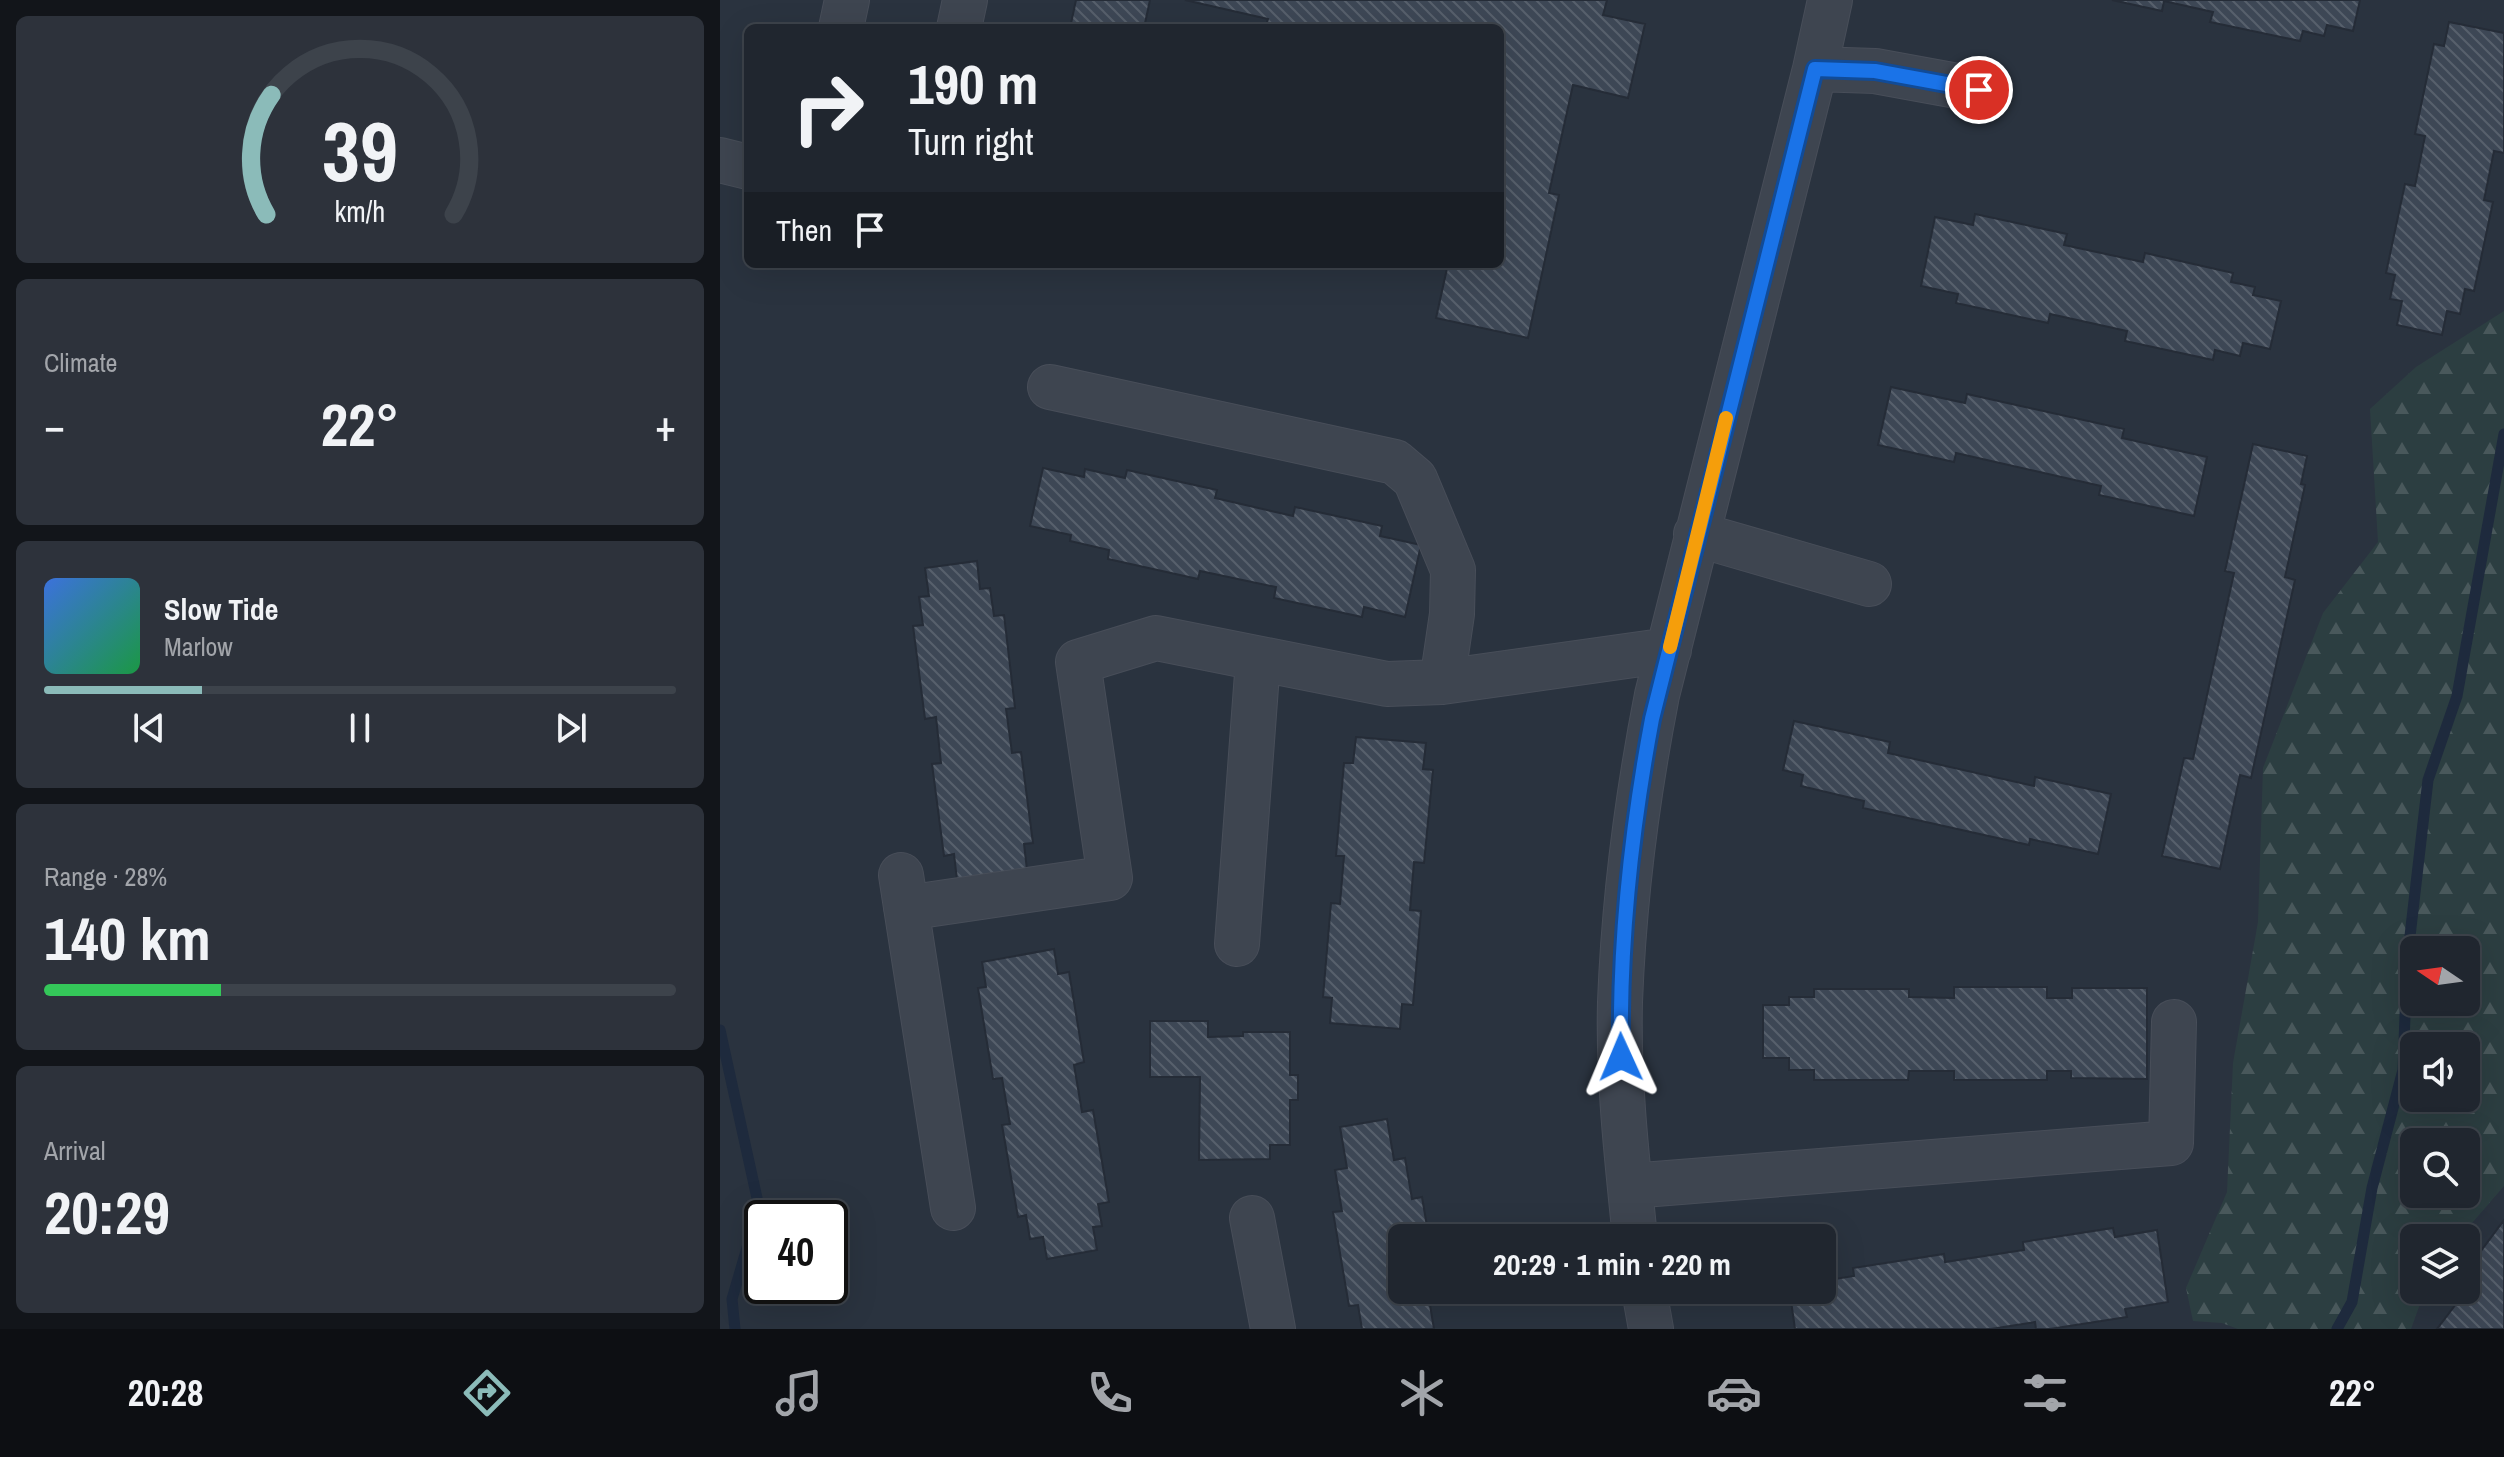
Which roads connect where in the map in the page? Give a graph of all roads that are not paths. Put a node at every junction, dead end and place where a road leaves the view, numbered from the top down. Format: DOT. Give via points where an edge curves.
graph roads {
  1 [pos="847,0"];
  2 [pos="965,0"];
  3 [pos="1830,0"];
  4 [pos="842,24"];
  5 [pos="960,24"];
  6 [pos="1815,69"];
  7 [pos="1979,90"];
  8 [pos="720,160"];
  9 [pos="744,166"];
  10 [pos="1050,387"];
  11 [pos="1696,534"];
  12 [pos="1869,584"];
  13 [pos="1669,650"];
  14 [pos="1258,660"];
  15 [pos="1442,682"];
  16 [pos="1237,944"];
  17 [pos="2174,1022"];
  18 [pos="1630,1186"];
  19 [pos="953,1208"];
  20 [pos="1252,1218"];
  21 [pos="1634,1224"];
  22 [pos="1647,1304"];
  23 [pos="1273,1329"];
  24 [pos="1651,1329"];
  1 -- 4 [label="street"];
  2 -- 5 [label="street"];
  3 -- 6 [label="street"];
  6 -- 7 [label="street" via="1875,71"];
  6 -- 11 [label="street"];
  8 -- 9 [label="street"];
  10 -- 15 [label="street" via="1395,462 1415,479 1453,570"];
  11 -- 12 [label="street"];
  11 -- 13 [label="street"];
  13 -- 15 [label="street"];
  13 -- 18 [label="street" via="1638,793 1626,898 1622,1111"];
  14 -- 15 [label="street" via="1387,684"];
  14 -- 16 [label="street"];
  14 -- 19 [label="street" via="1156,638 1078,662 1110,878 904,891"];
  17 -- 18 [label="street" via="2171,1143"];
  18 -- 21 [label="street"];
  20 -- 23 [label="street"];
  22 -- 24 [label="street"];
}
